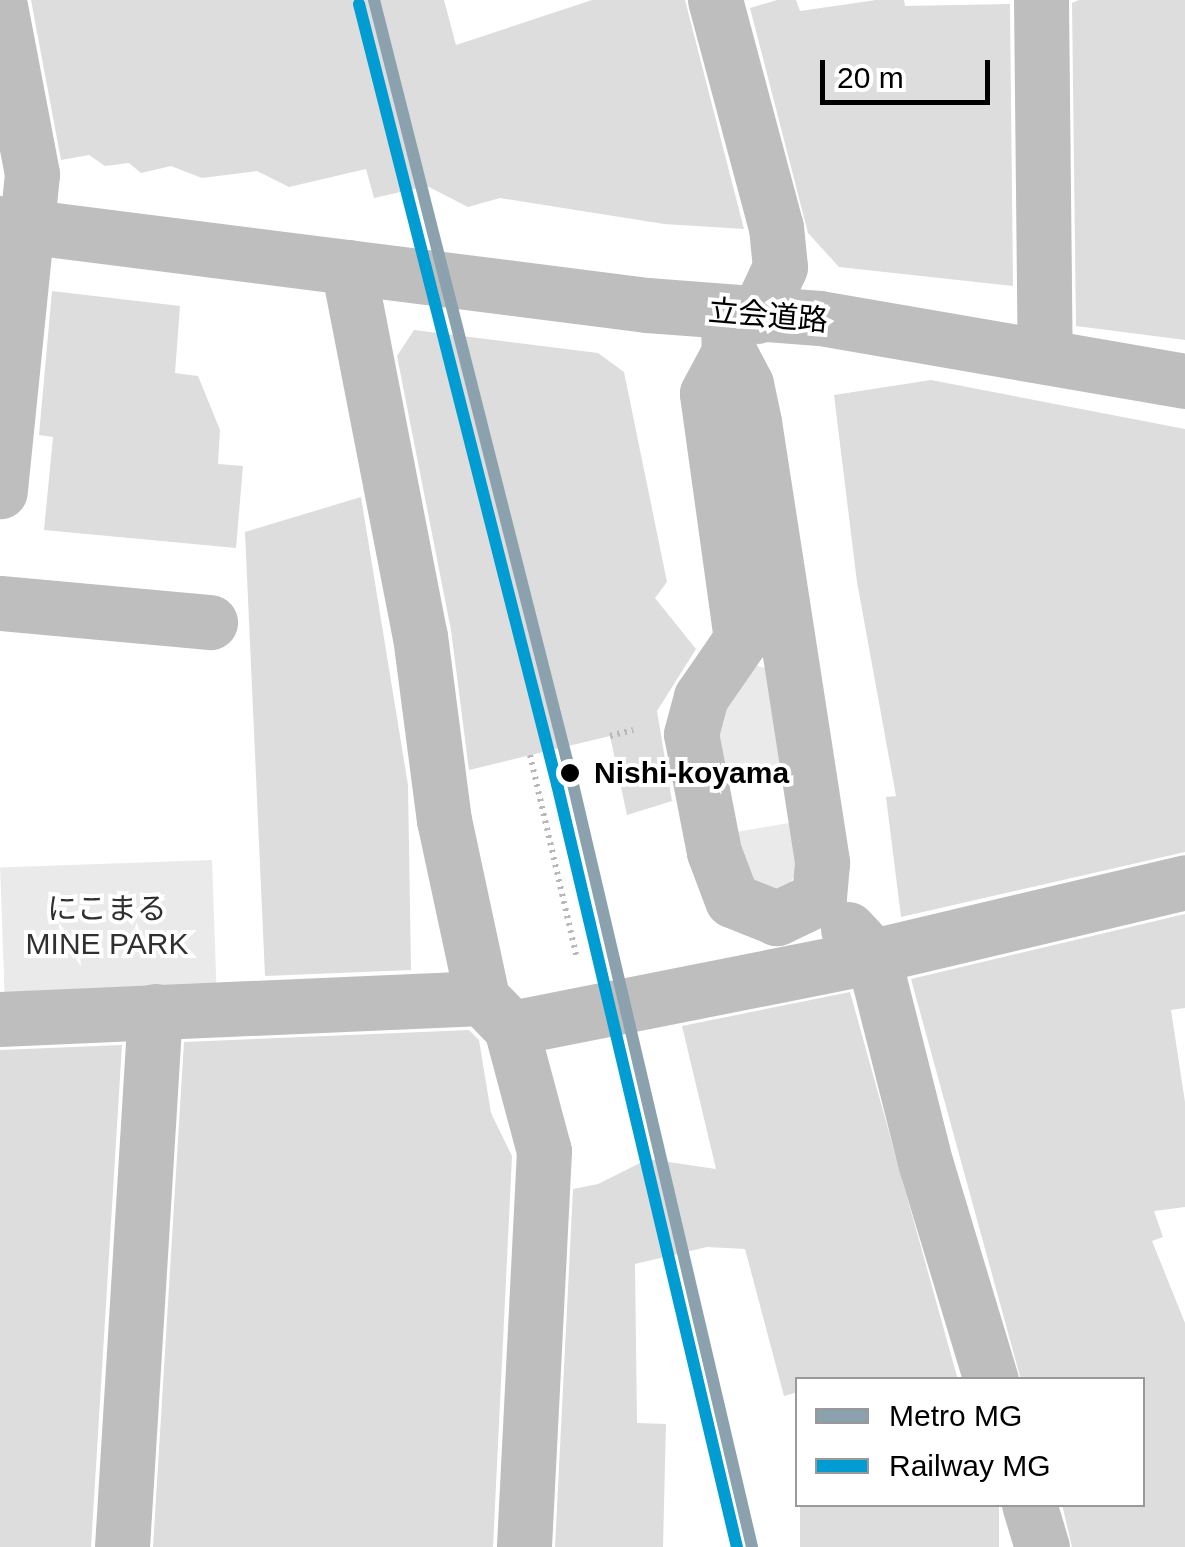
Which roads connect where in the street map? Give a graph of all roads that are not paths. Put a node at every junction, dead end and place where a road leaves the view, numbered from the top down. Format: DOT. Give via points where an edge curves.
graph roads {
  1 [pos="716,0"];
  2 [pos="1041,0"];
  3 [pos="0,6"];
  4 [pos="11,225"];
  5 [pos="348,267"];
  6 [pos="738,327"];
  7 [pos="1045,353"];
  8 [pos="1185,381"];
  9 [pos="0,491"];
  10 [pos="0,603"];
  11 [pos="210,622"];
  12 [pos="1185,882"];
  13 [pos="819,898"];
  14 [pos="874,956"];
  15 [pos="155,1011"];
  16 [pos="496,1013"];
  17 [pos="0,1019"];
  18 [pos="990,1377"];
  19 [pos="1030,1507"];
  20 [pos="122,1547"];
  21 [pos="524,1547"];
  22 [pos="1042,1547"];
  1 -- 6 [label="street" via="776,228 780,267"];
  2 -- 7 [label="street"];
  3 -- 4 [label="street" via="32,174"];
  4 -- 5 [label="street, 立会道路"];
  4 -- 9 [label="street"];
  5 -- 6 [label="street, 立会道路"];
  5 -- 16 [label="street"];
  6 -- 7 [label="street, 立会道路" via="820,318"];
  6 -- 13 [label="street" via="822,864"];
  6 -- 13 [label="street" via="707,393 742,638 701,698 690,734 714,852 732,900 777,918"];
  7 -- 8 [label="street, 立会道路"];
  10 -- 11 [label="street"];
  12 -- 14 [label="street"];
  13 -- 14 [label="street"];
  14 -- 16 [label="street" via="590,1012"];
  14 -- 18 [label="street" via="926,1164"];
  15 -- 16 [label="street"];
  15 -- 17 [label="street"];
  15 -- 20 [label="street"];
  16 -- 21 [label="street" via="544,1152"];
  19 -- 22 [label="street"];
}
